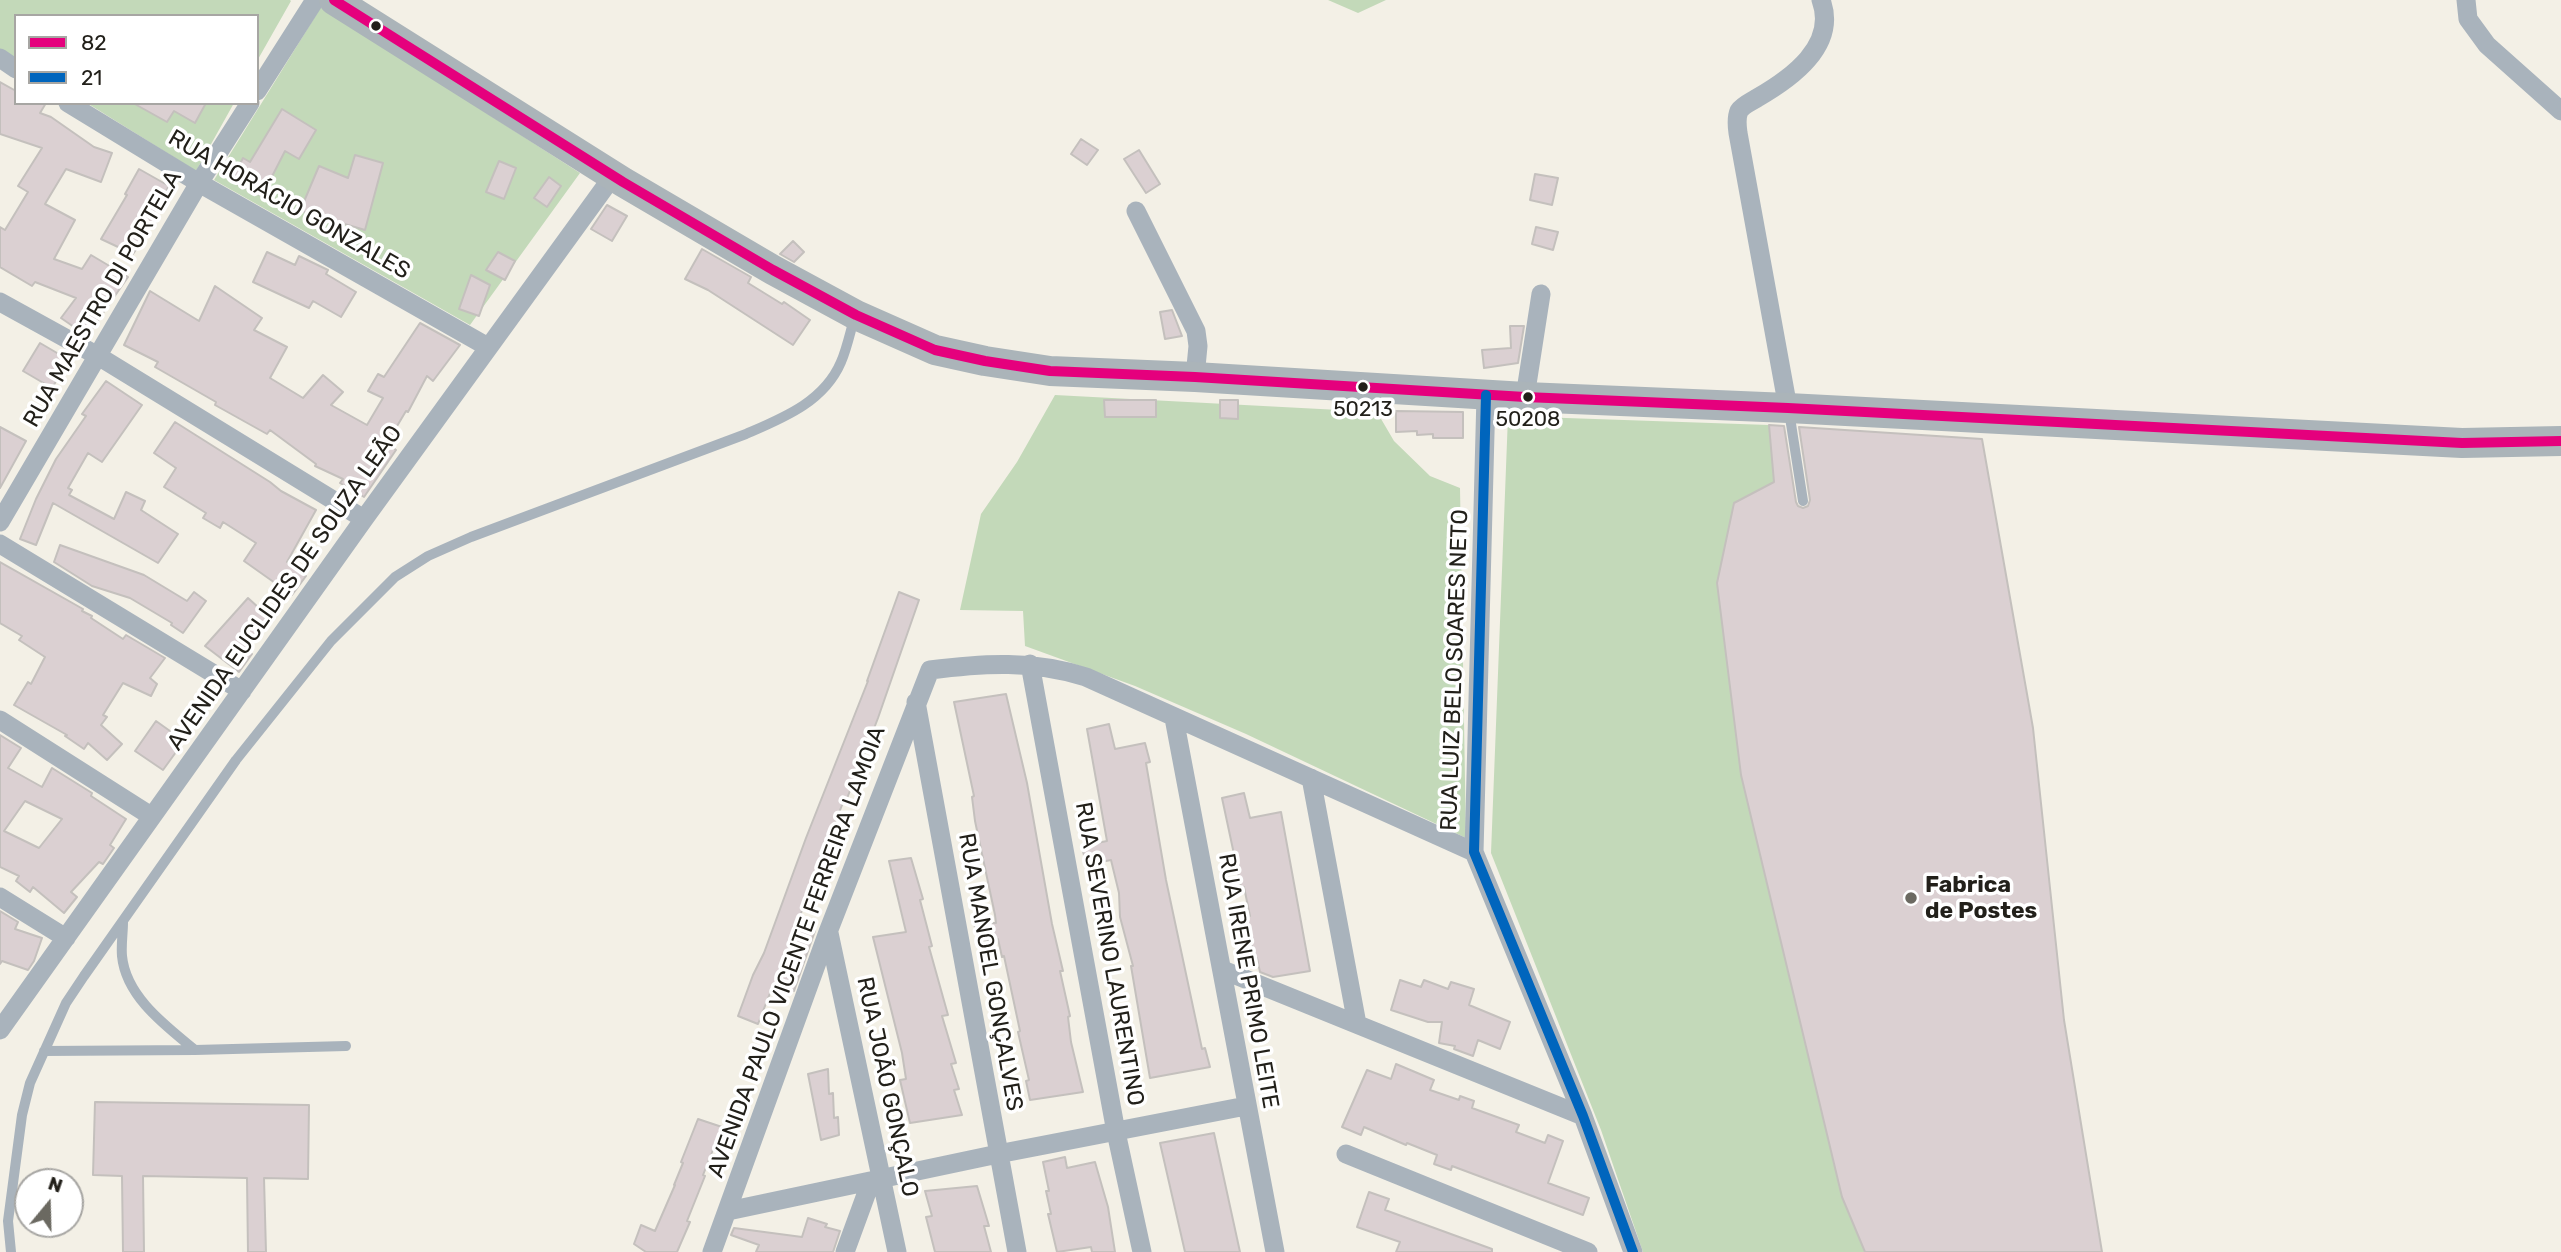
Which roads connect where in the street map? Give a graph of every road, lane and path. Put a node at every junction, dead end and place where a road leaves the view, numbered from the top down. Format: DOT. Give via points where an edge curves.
graph roads {
  1 [pos="315,0"];
  2 [pos="334,0"];
  3 [pos="1821,0"];
  4 [pos="2466,0"];
  5 [pos="259,88"];
  6 [pos="71,105"];
  7 [pos="249,105"];
  8 [pos="2561,111"];
  9 [pos="613,176"];
  10 [pos="199,183"];
  11 [pos="1136,211"];
  12 [pos="1541,294"];
  13 [pos="0,302"];
  14 [pos="856,315"];
  15 [pos="488,347"];
  16 [pos="98,356"];
  17 [pos="1195,377"];
  18 [pos="1486,395"];
  19 [pos="1525,397"];
  20 [pos="1788,408"];
  21 [pos="2561,441"];
  22 [pos="1803,501"];
  23 [pos="363,519"];
  24 [pos="0,522"];
  25 [pos="0,544"];
  26 [pos="1030,664"];
  27 [pos="242,691"];
  28 [pos="916,701"];
  29 [pos="1174,718"];
  30 [pos="0,720"];
  31 [pos="1311,778"];
  32 [pos="151,816"];
  33 [pos="1474,852"];
  34 [pos="0,897"];
  35 [pos="123,922"];
  36 [pos="828,932"];
  37 [pos="65,938"];
  38 [pos="1223,970"];
  39 [pos="1357,1024"];
  40 [pos="0,1030"];
  41 [pos="346,1045"];
  42 [pos="44,1051"];
  43 [pos="195,1051"];
  44 [pos="1246,1106"];
  45 [pos="1583,1116"];
  46 [pos="1116,1132"];
  47 [pos="998,1154"];
  48 [pos="1346,1154"];
  49 [pos="877,1179"];
  50 [pos="728,1211"];
  51 [pos="11,1252"];
  52 [pos="712,1252"];
  53 [pos="845,1252"];
  54 [pos="897,1252"];
  55 [pos="1017,1252"];
  56 [pos="1142,1252"];
  57 [pos="1275,1252"];
  58 [pos="1588,1252"];
  59 [pos="1633,1252"];
  1 -- 5 [label="street"];
  2 -- 9 [label="main road"];
  3 -- 20 [label="street" via="1822,31 1809,58 1797,72 1748,103 1737,118"];
  4 -- 8 [label="street" via="2469,19 2487,46"];
  6 -- 10 [label="street, RUA HORÁCIO GONZALES"];
  7 -- 10 [label="street, RUA MAESTRO DI PORTELA"];
  9 -- 14 [label="main road"];
  9 -- 15 [label="street, AVENIDA EUCLIDES DE SOUZA LEÃO"];
  10 -- 15 [label="street, RUA HORÁCIO GONZALES"];
  10 -- 16 [label="street, RUA MAESTRO DI PORTELA"];
  11 -- 17 [label="street" via="1196,331"];
  12 -- 19 [label="street"];
  13 -- 16 [label="street"];
  14 -- 17 [label="main road" via="935,350 985,361 1050,371"];
  14 -- 35 [label="lane" via="841,362 827,385 790,415 471,537 395,577 331,641 236,760"];
  15 -- 23 [label="street, AVENIDA EUCLIDES DE SOUZA LEÃO"];
  16 -- 23 [label="street"];
  16 -- 24 [label="street, RUA MAESTRO DI PORTELA"];
  17 -- 18 [label="main road"];
  18 -- 19 [label="main road"];
  18 -- 33 [label="street, RUA LUIZ BELO SOARES NETO"];
  19 -- 20 [label="main road"];
  20 -- 21 [label="main road" via="2462,443"];
  20 -- 22 [label="lane"];
  23 -- 27 [label="street, AVENIDA EUCLIDES DE SOUZA LEÃO"];
  25 -- 27 [label="street"];
  26 -- 28 [label="street, AVENIDA PAULO VICENTE FERREIRA LAMOIA" via="983,663 930,670"];
  26 -- 29 [label="street" via="1086,677"];
  26 -- 46 [label="street, RUA SEVERINO LAURENTINO"];
  27 -- 32 [label="street, AVENIDA EUCLIDES DE SOUZA LEÃO"];
  28 -- 36 [label="street, AVENIDA PAULO VICENTE FERREIRA LAMOIA"];
  28 -- 47 [label="street, RUA MANOEL GONÇALVES"];
  29 -- 31 [label="street"];
  29 -- 38 [label="street, RUA IRENE PRIMO LEITE"];
  30 -- 32 [label="street"];
  31 -- 33 [label="street"];
  31 -- 39 [label="street"];
  32 -- 37 [label="street, AVENIDA EUCLIDES DE SOUZA LEÃO"];
  33 -- 45 [label="street, RUA LUIZ BELO SOARES NETO"];
  34 -- 37 [label="street"];
  35 -- 42 [label="lane" via="66,1003"];
  35 -- 43 [label="lane" via="122,957 132,985 146,1007"];
  36 -- 49 [label="street, RUA JOÃO GONÇALO"];
  36 -- 50 [label="street, AVENIDA PAULO VICENTE FERREIRA LAMOIA"];
  37 -- 40 [label="street, AVENIDA EUCLIDES DE SOUZA LEÃO"];
  38 -- 39 [label="street"];
  38 -- 44 [label="street, RUA IRENE PRIMO LEITE"];
  39 -- 45 [label="street"];
  41 -- 43 [label="lane"];
  42 -- 43 [label="lane"];
  42 -- 51 [label="lane" via="22,1115 8,1221"];
  44 -- 46 [label="street"];
  44 -- 57 [label="street, RUA IRENE PRIMO LEITE"];
  45 -- 59 [label="street, RUA LUIZ BELO SOARES NETO"];
  46 -- 47 [label="street"];
  46 -- 56 [label="street, RUA SEVERINO LAURENTINO"];
  47 -- 49 [label="street"];
  47 -- 55 [label="street, RUA MANOEL GONÇALVES"];
  48 -- 58 [label="street"];
  49 -- 50 [label="street"];
  49 -- 53 [label="street"];
  49 -- 54 [label="street, RUA JOÃO GONÇALO"];
  50 -- 52 [label="street, AVENIDA PAULO VICENTE FERREIRA LAMOIA"];
}
